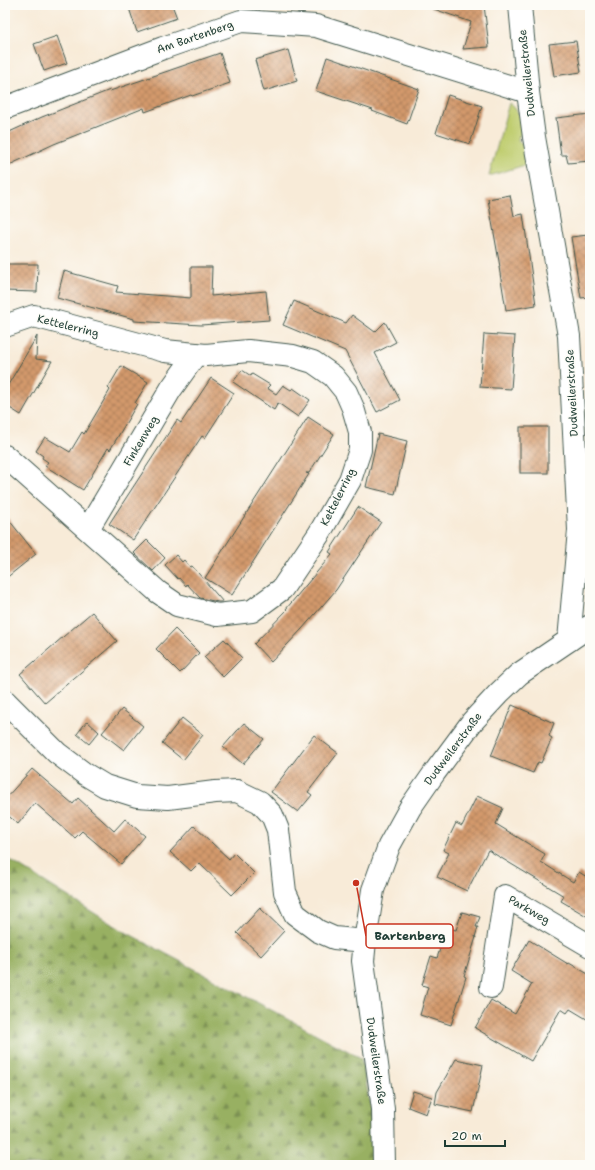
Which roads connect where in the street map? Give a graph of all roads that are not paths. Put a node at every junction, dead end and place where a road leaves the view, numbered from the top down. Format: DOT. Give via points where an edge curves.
graph roads {
  1 [pos="520,5"];
  2 [pos="528,92"];
  3 [pos="5,108"];
  4 [pos="5,326"];
  5 [pos="196,354"];
  6 [pos="5,456"];
  7 [pos="88,529"];
  8 [pos="590,626"];
  9 [pos="569,640"];
  10 [pos="5,701"];
  11 [pos="365,941"];
  12 [pos="590,946"];
  13 [pos="491,987"];
  14 [pos="384,1165"];
  1 -- 2 [label="street, Dudweilerstraße"];
  2 -- 3 [label="street, Am Bartenberg" via="316,26 241,21"];
  2 -- 9 [label="street, Dudweilerstraße" via="569,336 579,530"];
  4 -- 5 [label="street, Kettelerring" via="34,316 165,350"];
  5 -- 7 [label="street, Finkenweg" via="171,389"];
  5 -- 7 [label="street, Kettelerring" via="248,351 293,356 313,362 333,376 346,392 360,432 360,450 350,480 319,534 282,589 252,611 217,615 177,605 158,592"];
  6 -- 7 [label="street, Kettelerring"];
  8 -- 9 [label="street"];
  9 -- 11 [label="street, Dudweilerstraße" via="519,674 499,693 472,722 422,790 389,846 373,890"];
  10 -- 11 [label="street" via="57,753 105,786 138,796 168,798 237,791 260,802 272,815 278,830 285,892 295,914 318,931 334,938"];
  11 -- 14 [label="street, Dudweilerstraße" via="363,961 383,1110"];
  12 -- 13 [label="street, Parkweg" via="505,896"];
}
